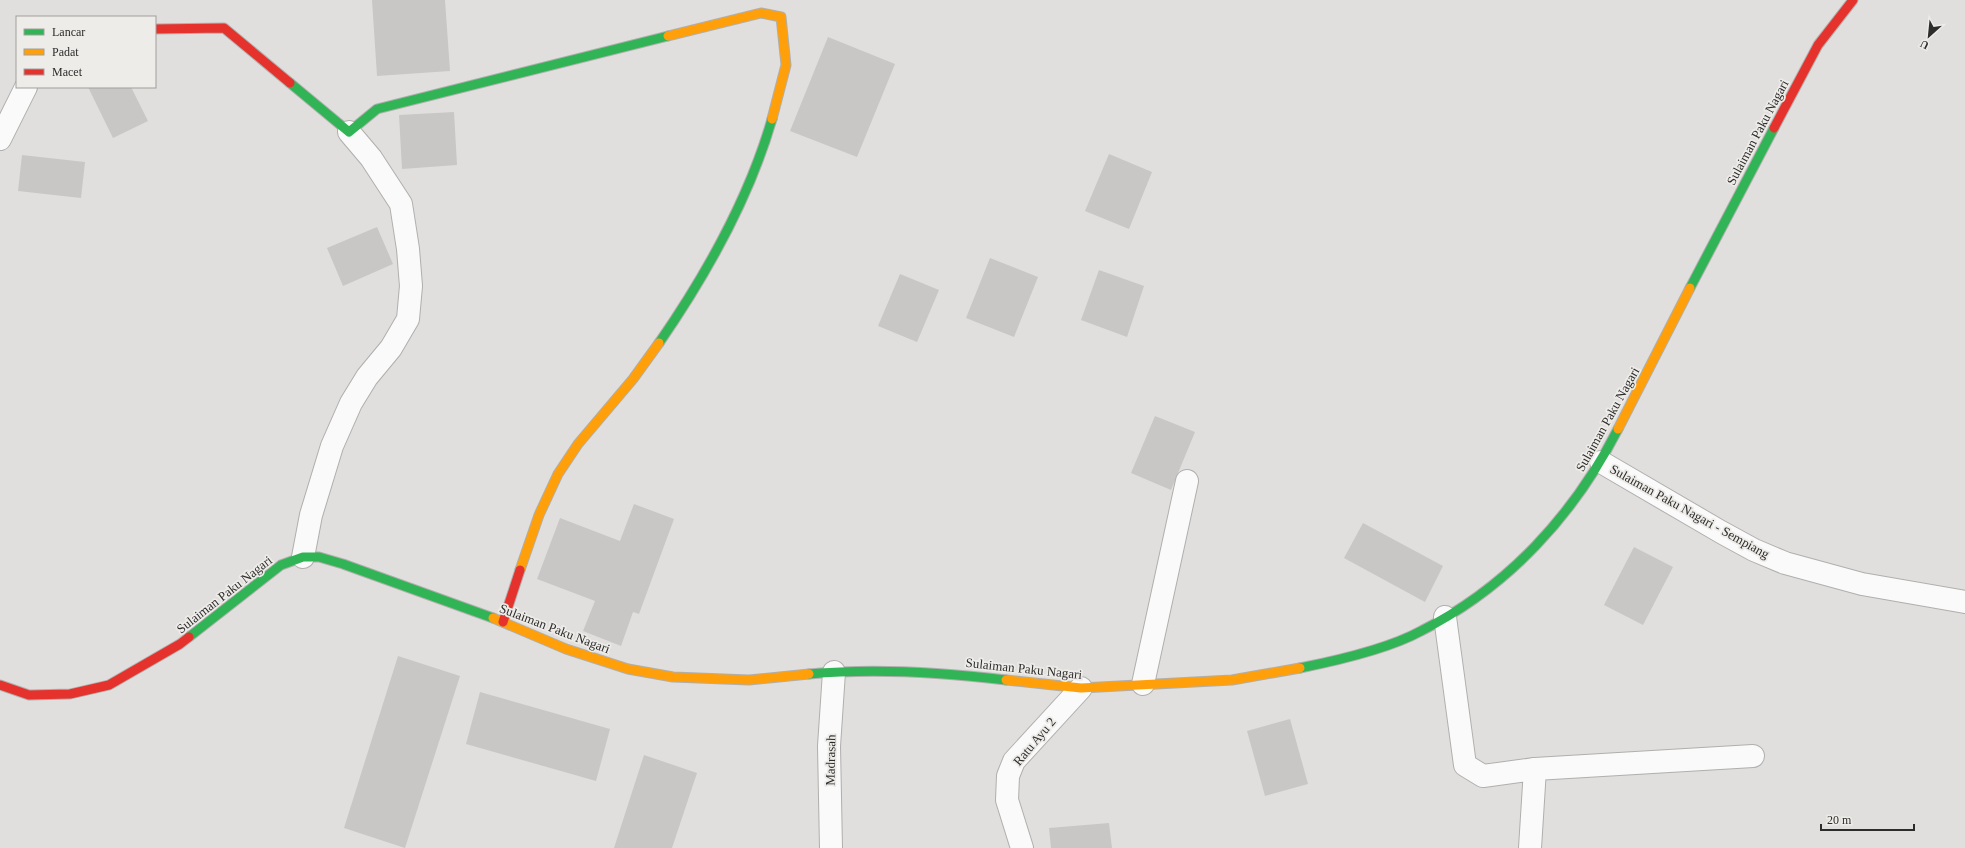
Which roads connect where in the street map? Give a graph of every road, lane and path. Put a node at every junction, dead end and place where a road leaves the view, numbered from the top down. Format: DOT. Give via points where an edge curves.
graph roads {
  1 [pos="1853,0"];
  2 [pos="156,29"];
  3 [pos="26,88"];
  4 [pos="348,132"];
  5 [pos="0,139"];
  6 [pos="1601,462"];
  7 [pos="1187,481"];
  8 [pos="303,557"];
  9 [pos="1965,602"];
  10 [pos="1445,617"];
  11 [pos="503,622"];
  12 [pos="834,672"];
  13 [pos="1143,684"];
  14 [pos="0,685"];
  15 [pos="1081,688"];
  16 [pos="1753,756"];
  17 [pos="1535,769"];
  18 [pos="831,848"];
  19 [pos="1022,848"];
  20 [pos="1530,848"];
  1 -- 6 [label="street, Sulaiman Paku Nagari" via="1818,45"];
  2 -- 4 [label="street" via="224,28"];
  3 -- 5 [label="street"];
  4 -- 8 [label="street" via="371,158 401,204 411,286 408,319 391,348 367,377 351,403 332,446 311,515"];
  4 -- 11 [label="street" via="377,110 761,13 781,17 786,63 761,155 712,256 675,319 640,369 570,455 551,488 534,527"];
  6 -- 9 [label="street, Sulaiman Paku Nagari - Sempiang" via="1721,532 1785,563 1862,584"];
  6 -- 10 [label="street, Sulaiman Paku Nagari" via="1575,501 1504,577 1464,607"];
  7 -- 13 [label="street"];
  8 -- 11 [label="street, Sulaiman Paku Nagari" via="319,557 343,564"];
  8 -- 14 [label="street, Sulaiman Paku Nagari" via="281,565 180,644 108,684 70,694 29,695"];
  10 -- 13 [label="street, Sulaiman Paku Nagari" via="1420,632 1377,648 1302,668 1232,680"];
  10 -- 17 [label="street" via="1464,765 1483,776"];
  11 -- 12 [label="street, Sulaiman Paku Nagari" via="566,649 621,667 673,677 750,680"];
  12 -- 15 [label="street, Sulaiman Paku Nagari" via="886,670 947,673"];
  12 -- 18 [label="street, Madrasah" via="829,746"];
  13 -- 15 [label="street, Sulaiman Paku Nagari"];
  15 -- 19 [label="street, Ratu Ayu 2" via="1014,761 1008,776 1007,800"];
  16 -- 17 [label="street"];
  17 -- 20 [label="street"];
}
